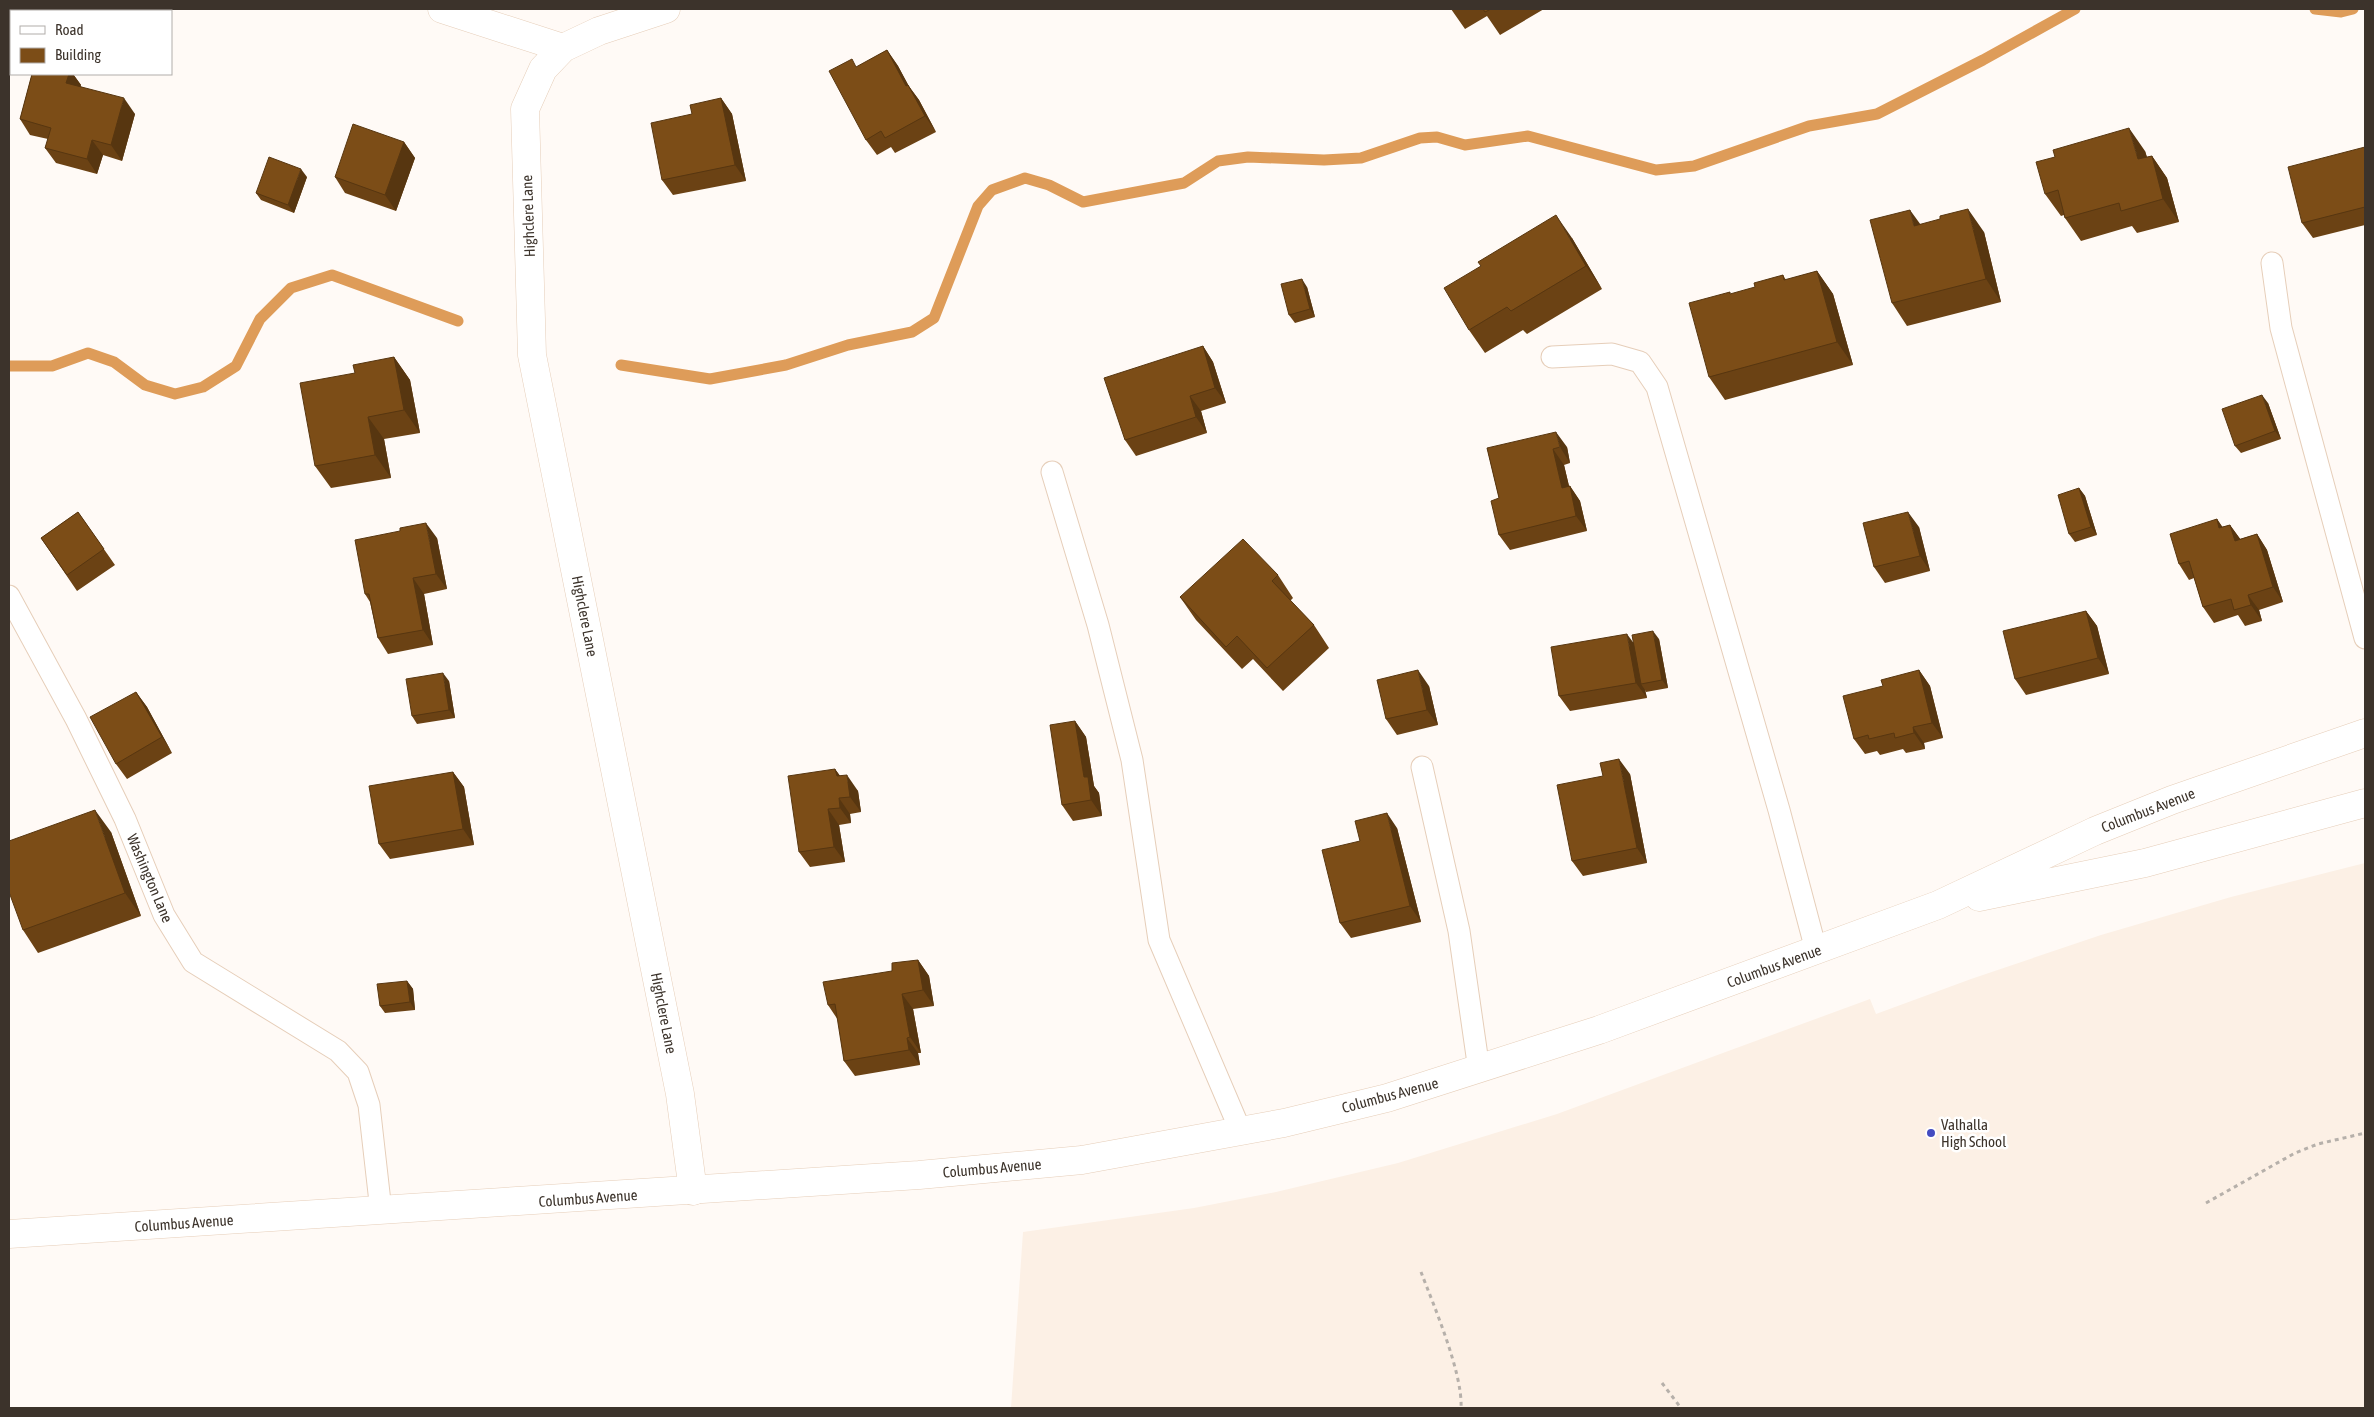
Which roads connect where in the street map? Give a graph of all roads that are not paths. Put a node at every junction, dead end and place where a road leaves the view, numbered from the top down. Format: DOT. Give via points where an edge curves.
graph roads {
  1 [pos="442,9"];
  2 [pos="666,9"];
  3 [pos="563,48"];
  4 [pos="2272,263"];
  5 [pos="1552,358"];
  6 [pos="1052,472"];
  7 [pos="9,596"];
  8 [pos="2365,638"];
  9 [pos="2365,733"];
  10 [pos="1422,767"];
  11 [pos="2365,803"];
  12 [pos="1938,905"];
  13 [pos="1816,950"];
  14 [pos="1479,1070"];
  15 [pos="1241,1132"];
  16 [pos="693,1191"];
  17 [pos="380,1211"];
  18 [pos="9,1234"];
  1 -- 3 [label="street"];
  2 -- 3 [label="street, Highclere Lane" via="599,31"];
  3 -- 16 [label="street, Highclere Lane" via="543,69 525,109 532,355 680,1094"];
  4 -- 8 [label="lane" via="2281,328"];
  5 -- 13 [label="lane" via="1612,354 1640,362 1657,387"];
  6 -- 15 [label="lane" via="1098,626 1132,760 1159,940"];
  7 -- 17 [label="lane, Washington Lane" via="76,719 125,819 164,915 193,962 338,1051 358,1072 369,1105"];
  9 -- 12 [label="street, Columbus Avenue" via="2112,824"];
  10 -- 14 [label="lane" via="1459,930"];
  11 -- 12 [label="street, Columbus Avenue" via="2146,863"];
  12 -- 13 [label="street, Columbus Avenue"];
  13 -- 14 [label="street, Columbus Avenue" via="1599,1030"];
  14 -- 15 [label="street, Columbus Avenue" via="1386,1098"];
  15 -- 16 [label="street, Columbus Avenue" via="1082,1160"];
  16 -- 17 [label="street, Columbus Avenue"];
  17 -- 18 [label="street, Columbus Avenue"];
}
